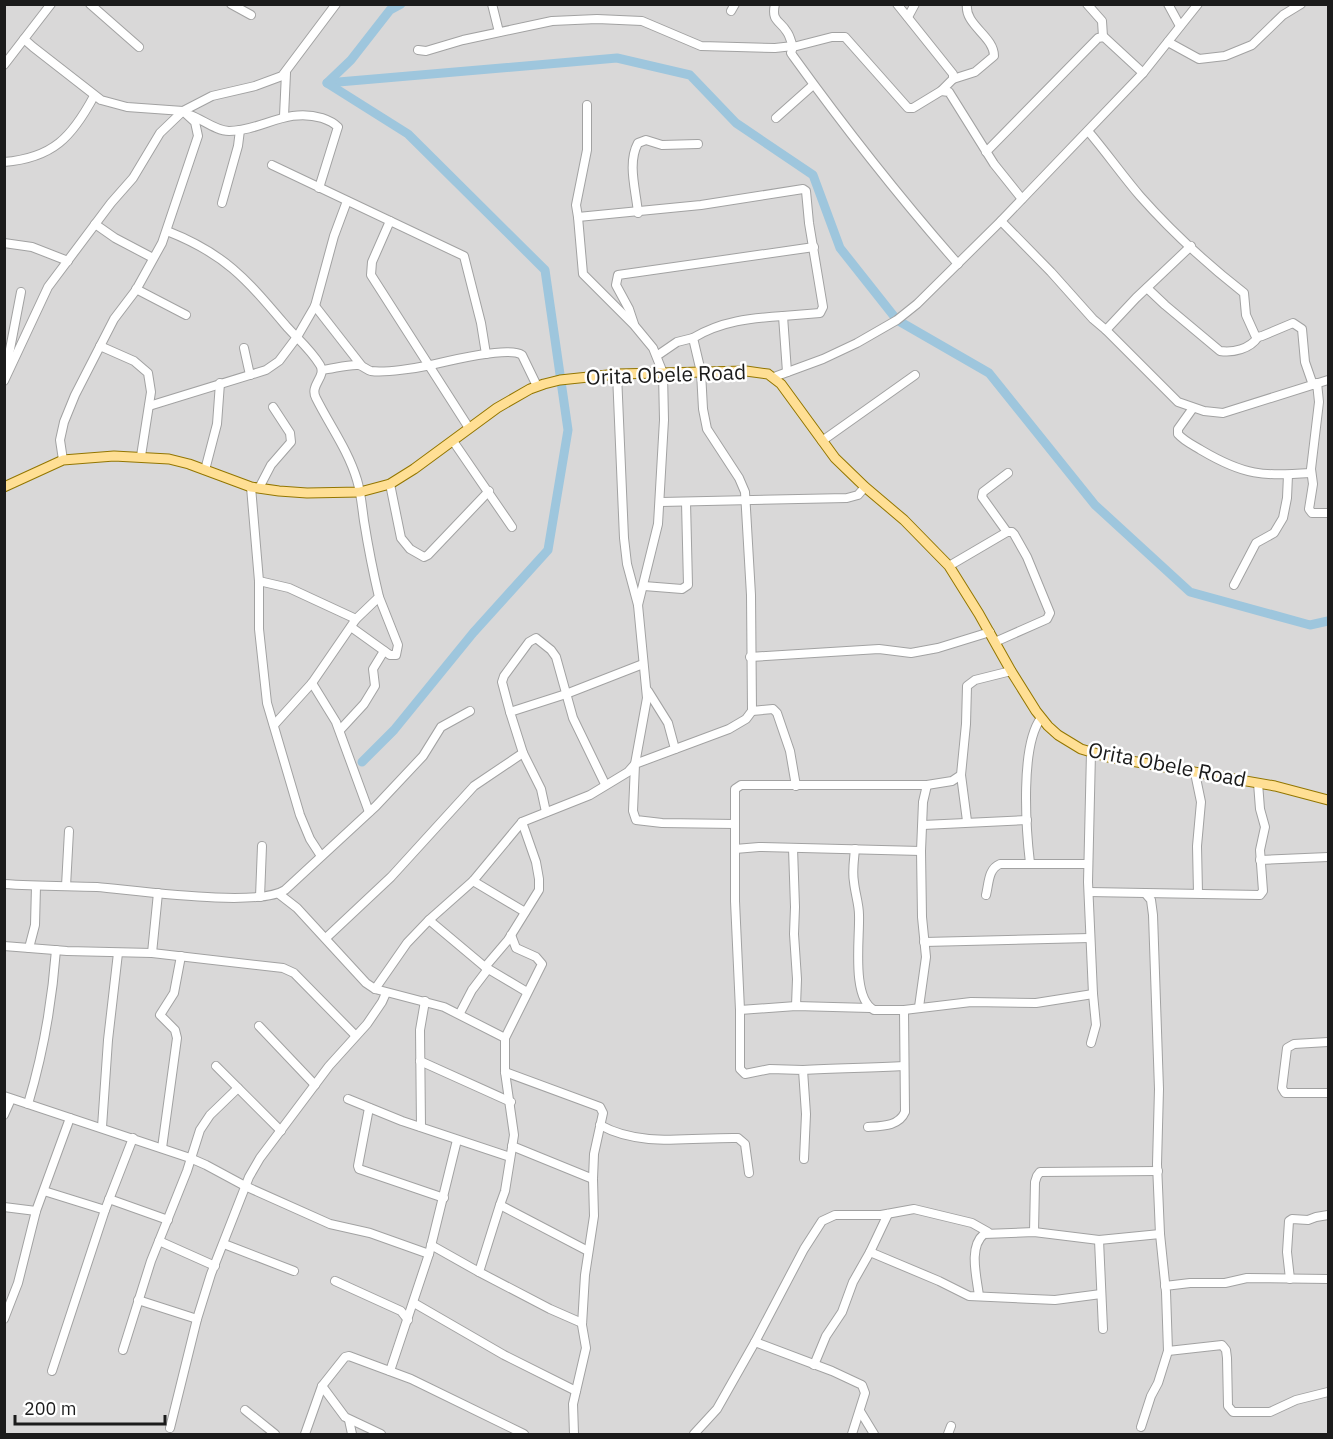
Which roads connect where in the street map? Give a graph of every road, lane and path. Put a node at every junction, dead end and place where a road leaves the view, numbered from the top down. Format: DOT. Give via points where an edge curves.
graph roads {
  1 [pos="51,4"];
  2 [pos="90,4"];
  3 [pos="231,4"];
  4 [pos="336,4"];
  5 [pos="492,4"];
  6 [pos="775,4"];
  7 [pos="897,4"];
  8 [pos="915,4"];
  9 [pos="967,4"];
  10 [pos="1087,4"];
  11 [pos="1168,4"];
  12 [pos="1198,4"];
  13 [pos="1301,4"];
  14 [pos="251,15"];
  15 [pos="908,17"];
  16 [pos="1180,26"];
  17 [pos="499,32"];
  18 [pos="1103,37"];
  19 [pos="24,39"];
  20 [pos="1167,42"];
  21 [pos="793,46"];
  22 [pos="139,47"];
  23 [pos="418,50"];
  24 [pos="4,65"];
  25 [pos="286,73"];
  26 [pos="1143,73"];
  27 [pos="953,79"];
  28 [pos="812,86"];
  29 [pos="942,91"];
  30 [pos="94,96"];
  31 [pos="587,105"];
  32 [pos="186,113"];
  33 [pos="284,116"];
  34 [pos="776,118"];
  35 [pos="240,130"];
  36 [pos="1088,131"];
  37 [pos="698,144"];
  38 [pos="986,152"];
  39 [pos="4,162"];
  40 [pos="272,165"];
  41 [pos="319,188"];
  42 [pos="1022,199"];
  43 [pos="347,201"];
  44 [pos="222,203"];
  45 [pos="638,213"];
  46 [pos="578,217"];
  47 [pos="390,221"];
  48 [pos="1001,221"];
  49 [pos="95,224"];
  50 [pos="167,231"];
  51 [pos="4,243"];
  52 [pos="1191,246"];
  53 [pos="814,248"];
  54 [pos="153,258"];
  55 [pos="68,261"];
  56 [pos="958,264"];
  57 [pos="1147,288"];
  58 [pos="136,289"];
  59 [pos="21,292"];
  60 [pos="315,306"];
  61 [pos="186,315"];
  62 [pos="783,316"];
  63 [pos="634,325"];
  64 [pos="1106,330"];
  65 [pos="1258,337"];
  66 [pos="297,338"];
  67 [pos="693,338"];
  68 [pos="100,346"];
  69 [pos="244,348"];
  70 [pos="486,354"];
  71 [pos="658,355"];
  72 [pos="361,365"];
  73 [pos="429,366"];
  74 [pos="322,370"];
  75 [pos="701,372"];
  76 [pos="787,372"];
  77 [pos="663,373"];
  78 [pos="617,374"];
  79 [pos="250,375"];
  80 [pos="915,375"];
  81 [pos="774,377"];
  82 [pos="5,380"];
  83 [pos="1329,380"];
  84 [pos="220,383"];
  85 [pos="1315,384"];
  86 [pos="537,386"];
  87 [pos="149,406"];
  88 [pos="273,407"];
  89 [pos="1192,408"];
  90 [pos="469,428"];
  91 [pos="453,441"];
  92 [pos="822,441"];
  93 [pos="141,456"];
  94 [pos="63,460"];
  95 [pos="205,470"];
  96 [pos="1008,473"];
  97 [pos="1311,474"];
  98 [pos="1288,475"];
  99 [pos="390,484"];
  100 [pos="4,487"];
  101 [pos="865,487"];
  102 [pos="255,488"];
  103 [pos="489,491"];
  104 [pos="360,492"];
  105 [pos="745,499"];
  106 [pos="661,501"];
  107 [pos="686,502"];
  108 [pos="1329,513"];
  109 [pos="512,527"];
  110 [pos="1007,532"];
  111 [pos="949,567"];
  112 [pos="259,581"];
  113 [pos="1234,585"];
  114 [pos="644,586"];
  115 [pos="379,597"];
  116 [pos="638,605"];
  117 [pos="353,623"];
  118 [pos="990,633"];
  119 [pos="995,642"];
  120 [pos="384,651"];
  121 [pos="750,657"];
  122 [pos="643,664"];
  123 [pos="1011,671"];
  124 [pos="312,683"];
  125 [pos="647,690"];
  126 [pos="566,694"];
  127 [pos="470,711"];
  128 [pos="752,711"];
  129 [pos="510,712"];
  130 [pos="1041,718"];
  131 [pos="274,725"];
  132 [pos="340,730"];
  133 [pos="675,749"];
  134 [pos="1091,752"];
  135 [pos="523,753"];
  136 [pos="635,764"];
  137 [pos="1195,772"];
  138 [pos="961,775"];
  139 [pos="1258,783"];
  140 [pos="605,784"];
  141 [pos="927,785"];
  142 [pos="796,786"];
  143 [pos="1329,800"];
  144 [pos="369,812"];
  145 [pos="546,812"];
  146 [pos="1027,820"];
  147 [pos="522,822"];
  148 [pos="967,822"];
  149 [pos="735,824"];
  150 [pos="923,825"];
  151 [pos="69,831"];
  152 [pos="262,846"];
  153 [pos="793,848"];
  154 [pos="735,849"];
  155 [pos="855,849"];
  156 [pos="921,851"];
  157 [pos="321,856"];
  158 [pos="1329,857"];
  159 [pos="1260,860"];
  160 [pos="1030,863"];
  161 [pos="1088,864"];
  162 [pos="473,881"];
  163 [pos="4,884"];
  164 [pos="36,886"];
  165 [pos="66,886"];
  166 [pos="1089,892"];
  167 [pos="1145,893"];
  168 [pos="1198,893"];
  169 [pos="158,894"];
  170 [pos="279,894"];
  171 [pos="986,895"];
  172 [pos="260,897"];
  173 [pos="525,912"];
  174 [pos="429,920"];
  175 [pos="511,935"];
  176 [pos="1090,938"];
  177 [pos="326,939"];
  178 [pos="924,942"];
  179 [pos="4,946"];
  180 [pos="29,948"];
  181 [pos="56,950"];
  182 [pos="118,953"];
  183 [pos="152,953"];
  184 [pos="181,956"];
  185 [pos="486,968"];
  186 [pos="375,989"];
  187 [pos="527,992"];
  188 [pos="386,993"];
  189 [pos="1093,994"];
  190 [pos="424,1002"];
  191 [pos="796,1006"];
  192 [pos="919,1007"];
  193 [pos="870,1008"];
  194 [pos="740,1010"];
  195 [pos="904,1010"];
  196 [pos="460,1013"];
  197 [pos="259,1026"];
  198 [pos="355,1035"];
  199 [pos="505,1038"];
  200 [pos="1329,1042"];
  201 [pos="1091,1043"];
  202 [pos="420,1061"];
  203 [pos="216,1066"];
  204 [pos="904,1066"];
  205 [pos="803,1070"];
  206 [pos="505,1072"];
  207 [pos="315,1085"];
  208 [pos="238,1088"];
  209 [pos="1329,1093"];
  210 [pos="8,1098"];
  211 [pos="348,1100"];
  212 [pos="511,1102"];
  213 [pos="28,1104"];
  214 [pos="369,1108"];
  215 [pos="4,1115"];
  216 [pos="70,1118"];
  217 [pos="600,1125"];
  218 [pos="102,1127"];
  219 [pos="421,1127"];
  220 [pos="868,1127"];
  221 [pos="281,1131"];
  222 [pos="134,1138"];
  223 [pos="457,1140"];
  224 [pos="512,1146"];
  225 [pos="162,1148"];
  226 [pos="510,1157"];
  227 [pos="190,1158"];
  228 [pos="804,1159"];
  229 [pos="1158,1172"];
  230 [pos="749,1173"];
  231 [pos="592,1179"];
  232 [pos="245,1186"];
  233 [pos="44,1191"];
  234 [pos="444,1198"];
  235 [pos="109,1199"];
  236 [pos="500,1205"];
  237 [pos="4,1207"];
  238 [pos="105,1210"];
  239 [pos="36,1211"];
  240 [pos="888,1214"];
  241 [pos="1329,1215"];
  242 [pos="168,1220"];
  243 [pos="988,1232"];
  244 [pos="1034,1232"];
  245 [pos="1160,1234"];
  246 [pos="1099,1240"];
  247 [pos="159,1241"];
  248 [pos="224,1244"];
  249 [pos="431,1245"];
  250 [pos="588,1251"];
  251 [pos="870,1252"];
  252 [pos="429,1254"];
  253 [pos="215,1266"];
  254 [pos="294,1271"];
  255 [pos="479,1272"];
  256 [pos="1290,1279"];
  257 [pos="1329,1279"];
  258 [pos="335,1281"];
  259 [pos="1166,1286"];
  260 [pos="1101,1294"];
  261 [pos="979,1296"];
  262 [pos="138,1300"];
  263 [pos="412,1307"];
  264 [pos="401,1311"];
  265 [pos="197,1318"];
  266 [pos="4,1319"];
  267 [pos="408,1320"];
  268 [pos="582,1323"];
  269 [pos="1104,1329"];
  270 [pos="755,1342"];
  271 [pos="123,1350"];
  272 [pos="1168,1351"];
  273 [pos="814,1365"];
  274 [pos="52,1371"];
  275 [pos="390,1371"];
  276 [pos="322,1386"];
  277 [pos="576,1391"];
  278 [pos="1329,1392"];
  279 [pos="246,1410"];
  280 [pos="860,1411"];
  281 [pos="349,1420"];
  282 [pos="1141,1427"];
  283 [pos="170,1428"];
  284 [pos="275,1434"];
  285 [pos="305,1434"];
  286 [pos="352,1434"];
  287 [pos="381,1434"];
  288 [pos="524,1434"];
  289 [pos="574,1434"];
  290 [pos="694,1434"];
  291 [pos="852,1434"];
  292 [pos="874,1434"];
  1 -- 19 [label="street"];
  2 -- 22 [label="street"];
  3 -- 14 [label="street"];
  4 -- 25 [label="street"];
  5 -- 17 [label="street"];
  6 -- 21 [label="street" via="776,21 786,30"];
  7 -- 15 [label="street"];
  8 -- 15 [label="street"];
  9 -- 27 [label="street" via="968,15 992,47 994,56 975,72"];
  10 -- 18 [label="street" via="1102,21"];
  11 -- 16 [label="street"];
  12 -- 16 [label="street"];
  13 -- 20 [label="street" via="1283,15 1252,45 1225,56 1199,59"];
  15 -- 27 [label="street"];
  16 -- 20 [label="street"];
  17 -- 21 [label="street" via="552,21 607,20 647,23 700,46"];
  17 -- 23 [label="street"];
  18 -- 26 [label="street"];
  18 -- 38 [label="street"];
  19 -- 24 [label="street"];
  19 -- 30 [label="street"];
  20 -- 26 [label="street"];
  21 -- 28 [label="street" via="791,53"];
  21 -- 29 [label="street" via="845,37 908,108"];
  25 -- 32 [label="street" via="268,82 212,96"];
  25 -- 33 [label="street"];
  26 -- 36 [label="street"];
  27 -- 29 [label="street"];
  28 -- 34 [label="street"];
  28 -- 56 [label="street"];
  29 -- 38 [label="street" via="949,92"];
  30 -- 32 [label="street" via="127,107"];
  30 -- 39 [label="street" via="80,122 48,152"];
  31 -- 46 [label="street" via="587,150 576,205"];
  32 -- 35 [label="street" via="221,129"];
  32 -- 49 [label="street" via="160,133 133,178"];
  32 -- 50 [label="street" via="195,122 198,136"];
  33 -- 35 [label="street"];
  33 -- 41 [label="street" via="311,115 332,121 338,127"];
  35 -- 44 [label="street"];
  36 -- 42 [label="street"];
  36 -- 52 [label="street" via="1140,196"];
  37 -- 45 [label="street" via="662,145 646,140 638,143 633,168"];
  38 -- 42 [label="street"];
  40 -- 41 [label="street"];
  41 -- 43 [label="street"];
  42 -- 48 [label="street"];
  43 -- 47 [label="street"];
  43 -- 60 [label="street"];
  45 -- 46 [label="street"];
  45 -- 53 [label="street" via="803,189 807,191"];
  46 -- 63 [label="street" via="584,274"];
  47 -- 70 [label="street" via="464,256"];
  47 -- 73 [label="street" via="372,262 371,275"];
  48 -- 56 [label="street"];
  48 -- 64 [label="street"];
  49 -- 54 [label="street"];
  49 -- 55 [label="street"];
  50 -- 54 [label="street"];
  50 -- 66 [label="street" via="227,262"];
  51 -- 55 [label="street" via="32,247"];
  52 -- 57 [label="street"];
  52 -- 65 [label="street" via="1244,293 1246,315"];
  53 -- 62 [label="street" via="822,311"];
  53 -- 63 [label="street" via="618,275 616,285"];
  54 -- 58 [label="street"];
  55 -- 82 [label="street" via="48,287"];
  56 -- 76 [label="street" via="897,320 857,343"];
  57 -- 64 [label="street"];
  57 -- 65 [label="street" via="1220,351 1231,352"];
  58 -- 61 [label="street"];
  58 -- 68 [label="street"];
  59 -- 82 [label="street"];
  60 -- 66 [label="street"];
  60 -- 72 [label="street"];
  62 -- 67 [label="street" via="725,324"];
  62 -- 76 [label="street"];
  63 -- 71 [label="street"];
  64 -- 89 [label="street" via="1173,397"];
  65 -- 85 [label="street" via="1293,323 1299,326 1304,337 1305,362"];
  66 -- 74 [label="street"];
  66 -- 79 [label="street" via="273,366"];
  67 -- 71 [label="street" via="677,342"];
  67 -- 75 [label="street"];
  68 -- 87 [label="street" via="143,367 150,381"];
  68 -- 94 [label="street" via="64,422 60,440"];
  69 -- 79 [label="street"];
  70 -- 73 [label="street"];
  70 -- 86 [label="street" via="520,353"];
  71 -- 77 [label="street"];
  72 -- 73 [label="street" via="372,371"];
  72 -- 74 [label="street"];
  73 -- 90 [label="street"];
  74 -- 104 [label="street" via="315,386 316,397 344,447"];
  75 -- 77 [label="main road, Orita Obele Road"];
  75 -- 81 [label="main road, Orita Obele Road" via="746,371"];
  75 -- 105 [label="street" via="707,429 740,478"];
  76 -- 81 [label="street"];
  77 -- 78 [label="main road, Orita Obele Road"];
  77 -- 106 [label="street"];
  78 -- 86 [label="main road, Orita Obele Road"];
  78 -- 116 [label="street" via="624,538"];
  79 -- 84 [label="street"];
  80 -- 92 [label="street"];
  81 -- 92 [label="main road, Orita Obele Road"];
  83 -- 85 [label="street"];
  84 -- 87 [label="street"];
  84 -- 95 [label="street" via="217,424"];
  85 -- 89 [label="street" via="1223,413"];
  85 -- 97 [label="street" via="1319,402"];
  86 -- 90 [label="main road, Orita Obele Road"];
  87 -- 93 [label="street"];
  88 -- 102 [label="street" via="292,437 291,442"];
  89 -- 98 [label="street" via="1178,429 1179,436 1226,464 1264,476"];
  90 -- 91 [label="main road, Orita Obele Road"];
  91 -- 99 [label="main road, Orita Obele Road"];
  91 -- 103 [label="street"];
  92 -- 101 [label="main road, Orita Obele Road"];
  93 -- 94 [label="main road, Orita Obele Road"];
  93 -- 95 [label="main road, Orita Obele Road" via="169,459"];
  94 -- 100 [label="main road, Orita Obele Road"];
  95 -- 102 [label="main road, Orita Obele Road"];
  96 -- 110 [label="street" via="982,497"];
  97 -- 98 [label="street"];
  97 -- 108 [label="street" via="1309,511"];
  98 -- 113 [label="street" via="1283,518 1274,533 1256,543"];
  99 -- 103 [label="street" via="401,538 424,557"];
  99 -- 104 [label="main road, Orita Obele Road"];
  101 -- 105 [label="street" via="848,498"];
  101 -- 111 [label="main road, Orita Obele Road"];
  102 -- 104 [label="main road, Orita Obele Road" via="307,493"];
  102 -- 112 [label="street"];
  103 -- 109 [label="street"];
  104 -- 115 [label="street"];
  105 -- 107 [label="street"];
  105 -- 121 [label="street"];
  106 -- 107 [label="street"];
  106 -- 114 [label="street"];
  107 -- 114 [label="street" via="688,585 682,589"];
  110 -- 111 [label="street"];
  110 -- 119 [label="street" via="1012,532 1018,542 1050,614 1047,619"];
  111 -- 118 [label="main road, Orita Obele Road"];
  112 -- 117 [label="street" via="290,588"];
  112 -- 131 [label="street" via="267,703"];
  114 -- 116 [label="street"];
  115 -- 117 [label="street"];
  115 -- 120 [label="street" via="399,649 393,656"];
  116 -- 122 [label="street"];
  117 -- 120 [label="street"];
  117 -- 124 [label="street"];
  118 -- 119 [label="main road, Orita Obele Road"];
  118 -- 121 [label="street" via="911,652 879,649"];
  119 -- 123 [label="main road, Orita Obele Road"];
  120 -- 132 [label="street" via="373,667 375,686"];
  121 -- 128 [label="street"];
  122 -- 125 [label="street"];
  122 -- 126 [label="street"];
  123 -- 130 [label="main road, Orita Obele Road"];
  123 -- 138 [label="street" via="975,680 967,686"];
  124 -- 131 [label="street"];
  124 -- 132 [label="street"];
  125 -- 133 [label="street" via="668,723"];
  125 -- 136 [label="street"];
  126 -- 129 [label="street"];
  126 -- 129 [label="street" via="556,657 541,640 532,639 502,682"];
  126 -- 140 [label="street" via="573,718"];
  127 -- 144 [label="street" via="441,728 423,756"];
  128 -- 133 [label="street" via="729,729"];
  128 -- 142 [label="street" via="777,713 793,761"];
  129 -- 135 [label="street"];
  130 -- 134 [label="main road, Orita Obele Road" via="1059,735"];
  130 -- 146 [label="street" via="1031,747"];
  131 -- 157 [label="street" via="305,829"];
  132 -- 144 [label="street"];
  133 -- 136 [label="street"];
  134 -- 137 [label="main road, Orita Obele Road"];
  134 -- 161 [label="street"];
  135 -- 145 [label="street" via="541,789"];
  135 -- 177 [label="street" via="474,786 399,868"];
  136 -- 140 [label="street"];
  136 -- 149 [label="street" via="636,819"];
  137 -- 139 [label="main road, Orita Obele Road"];
  137 -- 168 [label="street" via="1201,802"];
  138 -- 141 [label="street" via="952,781"];
  138 -- 148 [label="street"];
  139 -- 143 [label="main road, Orita Obele Road"];
  139 -- 159 [label="street" via="1265,827"];
  140 -- 145 [label="street" via="579,800"];
  141 -- 142 [label="street"];
  141 -- 150 [label="street"];
  142 -- 149 [label="street" via="741,785 735,792"];
  144 -- 157 [label="street"];
  145 -- 147 [label="street"];
  146 -- 148 [label="street"];
  146 -- 160 [label="street"];
  147 -- 162 [label="street"];
  147 -- 173 [label="street" via="536,862 539,885"];
  148 -- 150 [label="street"];
  149 -- 154 [label="street"];
  150 -- 156 [label="street"];
  151 -- 165 [label="street"];
  152 -- 172 [label="street"];
  153 -- 154 [label="street"];
  153 -- 155 [label="street"];
  153 -- 191 [label="street"];
  154 -- 194 [label="street"];
  155 -- 156 [label="street"];
  155 -- 193 [label="street" via="859,975 863,1000"];
  156 -- 178 [label="street"];
  157 -- 170 [label="street"];
  158 -- 159 [label="street"];
  159 -- 168 [label="street" via="1260,895"];
  160 -- 161 [label="street"];
  160 -- 171 [label="street" via="994,866"];
  161 -- 166 [label="street"];
  162 -- 173 [label="street"];
  162 -- 174 [label="street"];
  163 -- 164 [label="street"];
  164 -- 165 [label="street"];
  164 -- 180 [label="street" via="34,931"];
  165 -- 169 [label="street"];
  166 -- 167 [label="street"];
  166 -- 176 [label="street"];
  167 -- 168 [label="street"];
  167 -- 229 [label="street" via="1151,900 1153,915"];
  169 -- 172 [label="street"];
  169 -- 183 [label="street"];
  170 -- 172 [label="street"];
  170 -- 177 [label="street"];
  173 -- 175 [label="street"];
  174 -- 185 [label="street"];
  174 -- 186 [label="street" via="407,943"];
  175 -- 185 [label="street"];
  175 -- 187 [label="street" via="516,948 541,961"];
  176 -- 178 [label="street"];
  176 -- 189 [label="street"];
  177 -- 186 [label="street"];
  178 -- 192 [label="street" via="926,957"];
  179 -- 180 [label="street"];
  180 -- 181 [label="street"];
  181 -- 182 [label="street"];
  181 -- 213 [label="street" via="44,1041"];
  182 -- 183 [label="street"];
  182 -- 218 [label="street"];
  183 -- 184 [label="street"];
  184 -- 198 [label="street" via="288,970"];
  184 -- 225 [label="street" via="174,993 160,1015 175,1029 177,1038"];
  185 -- 187 [label="street"];
  185 -- 196 [label="street"];
  186 -- 188 [label="street"];
  187 -- 199 [label="street"];
  188 -- 190 [label="street"];
  188 -- 198 [label="street" via="367,1024"];
  189 -- 192 [label="street" via="1036,1003 971,1002"];
  189 -- 201 [label="street" via="1096,1025"];
  190 -- 196 [label="street"];
  190 -- 202 [label="street"];
  191 -- 193 [label="street"];
  191 -- 194 [label="street"];
  192 -- 195 [label="street"];
  193 -- 195 [label="street"];
  194 -- 205 [label="street" via="742,1073"];
  195 -- 204 [label="street"];
  196 -- 199 [label="street"];
  197 -- 207 [label="street"];
  198 -- 207 [label="street"];
  199 -- 206 [label="street"];
  200 -- 209 [label="street" via="1287,1048 1282,1088 1285,1093"];
  202 -- 212 [label="street"];
  202 -- 219 [label="street"];
  203 -- 208 [label="street"];
  204 -- 205 [label="street"];
  204 -- 220 [label="street" via="903,1116 894,1124"];
  205 -- 228 [label="street"];
  206 -- 212 [label="street"];
  206 -- 217 [label="street" via="600,1107"];
  207 -- 221 [label="street"];
  208 -- 221 [label="street"];
  208 -- 227 [label="street" via="204,1123"];
  210 -- 213 [label="street"];
  210 -- 215 [label="street"];
  211 -- 214 [label="street"];
  212 -- 224 [label="street"];
  213 -- 216 [label="street"];
  214 -- 219 [label="street"];
  214 -- 234 [label="street" via="359,1169"];
  216 -- 218 [label="street"];
  216 -- 233 [label="street"];
  217 -- 230 [label="street" via="630,1137 738,1138 745,1144"];
  217 -- 231 [label="street"];
  218 -- 222 [label="street"];
  219 -- 223 [label="street"];
  221 -- 232 [label="street" via="254,1166"];
  222 -- 225 [label="street"];
  222 -- 235 [label="street"];
  223 -- 226 [label="street"];
  223 -- 234 [label="street"];
  224 -- 226 [label="street"];
  224 -- 231 [label="street"];
  225 -- 227 [label="street"];
  226 -- 236 [label="street"];
  227 -- 232 [label="street"];
  227 -- 242 [label="street"];
  229 -- 244 [label="street" via="1040,1172 1035,1182"];
  229 -- 245 [label="street"];
  231 -- 250 [label="street" via="594,1216"];
  232 -- 248 [label="street"];
  232 -- 252 [label="street" via="330,1224"];
  233 -- 238 [label="street"];
  233 -- 239 [label="street"];
  234 -- 249 [label="street"];
  235 -- 238 [label="street"];
  235 -- 242 [label="street"];
  236 -- 250 [label="street"];
  236 -- 255 [label="street"];
  237 -- 239 [label="street"];
  238 -- 274 [label="street"];
  239 -- 266 [label="street" via="18,1283"];
  240 -- 243 [label="street" via="921,1210 972,1223"];
  240 -- 251 [label="street"];
  240 -- 270 [label="street" via="835,1215 822,1221"];
  241 -- 256 [label="street" via="1289,1221"];
  242 -- 247 [label="street"];
  243 -- 244 [label="street"];
  243 -- 261 [label="street" via="980,1237 975,1249"];
  244 -- 246 [label="street"];
  245 -- 246 [label="street"];
  245 -- 259 [label="street"];
  246 -- 260 [label="street"];
  247 -- 253 [label="street"];
  247 -- 262 [label="street"];
  248 -- 253 [label="street"];
  248 -- 254 [label="street"];
  249 -- 252 [label="street"];
  249 -- 255 [label="street"];
  250 -- 268 [label="street"];
  251 -- 261 [label="street" via="965,1295"];
  251 -- 273 [label="street"];
  252 -- 263 [label="street"];
  253 -- 265 [label="street"];
  255 -- 268 [label="street"];
  256 -- 257 [label="street"];
  256 -- 259 [label="street" via="1247,1278 1225,1284"];
  258 -- 264 [label="street"];
  259 -- 272 [label="street"];
  260 -- 261 [label="street" via="1055,1300"];
  260 -- 269 [label="street"];
  262 -- 265 [label="street"];
  262 -- 271 [label="street"];
  263 -- 264 [label="street"];
  263 -- 267 [label="street"];
  263 -- 277 [label="street"];
  264 -- 267 [label="street"];
  265 -- 283 [label="street"];
  267 -- 275 [label="street"];
  268 -- 277 [label="street" via="586,1348"];
  270 -- 273 [label="street"];
  270 -- 290 [label="street" via="717,1409"];
  272 -- 278 [label="street" via="1217,1344 1224,1347 1228,1406 1233,1412 1270,1412 1296,1400"];
  272 -- 282 [label="street"];
  273 -- 280 [label="street" via="862,1385 865,1394"];
  275 -- 276 [label="street" via="346,1356"];
  275 -- 288 [label="street"];
  276 -- 281 [label="street"];
  276 -- 285 [label="street"];
  277 -- 289 [label="street"];
  279 -- 284 [label="street"];
  280 -- 291 [label="street"];
  280 -- 292 [label="street"];
  281 -- 286 [label="street"];
  281 -- 287 [label="street"];
}
